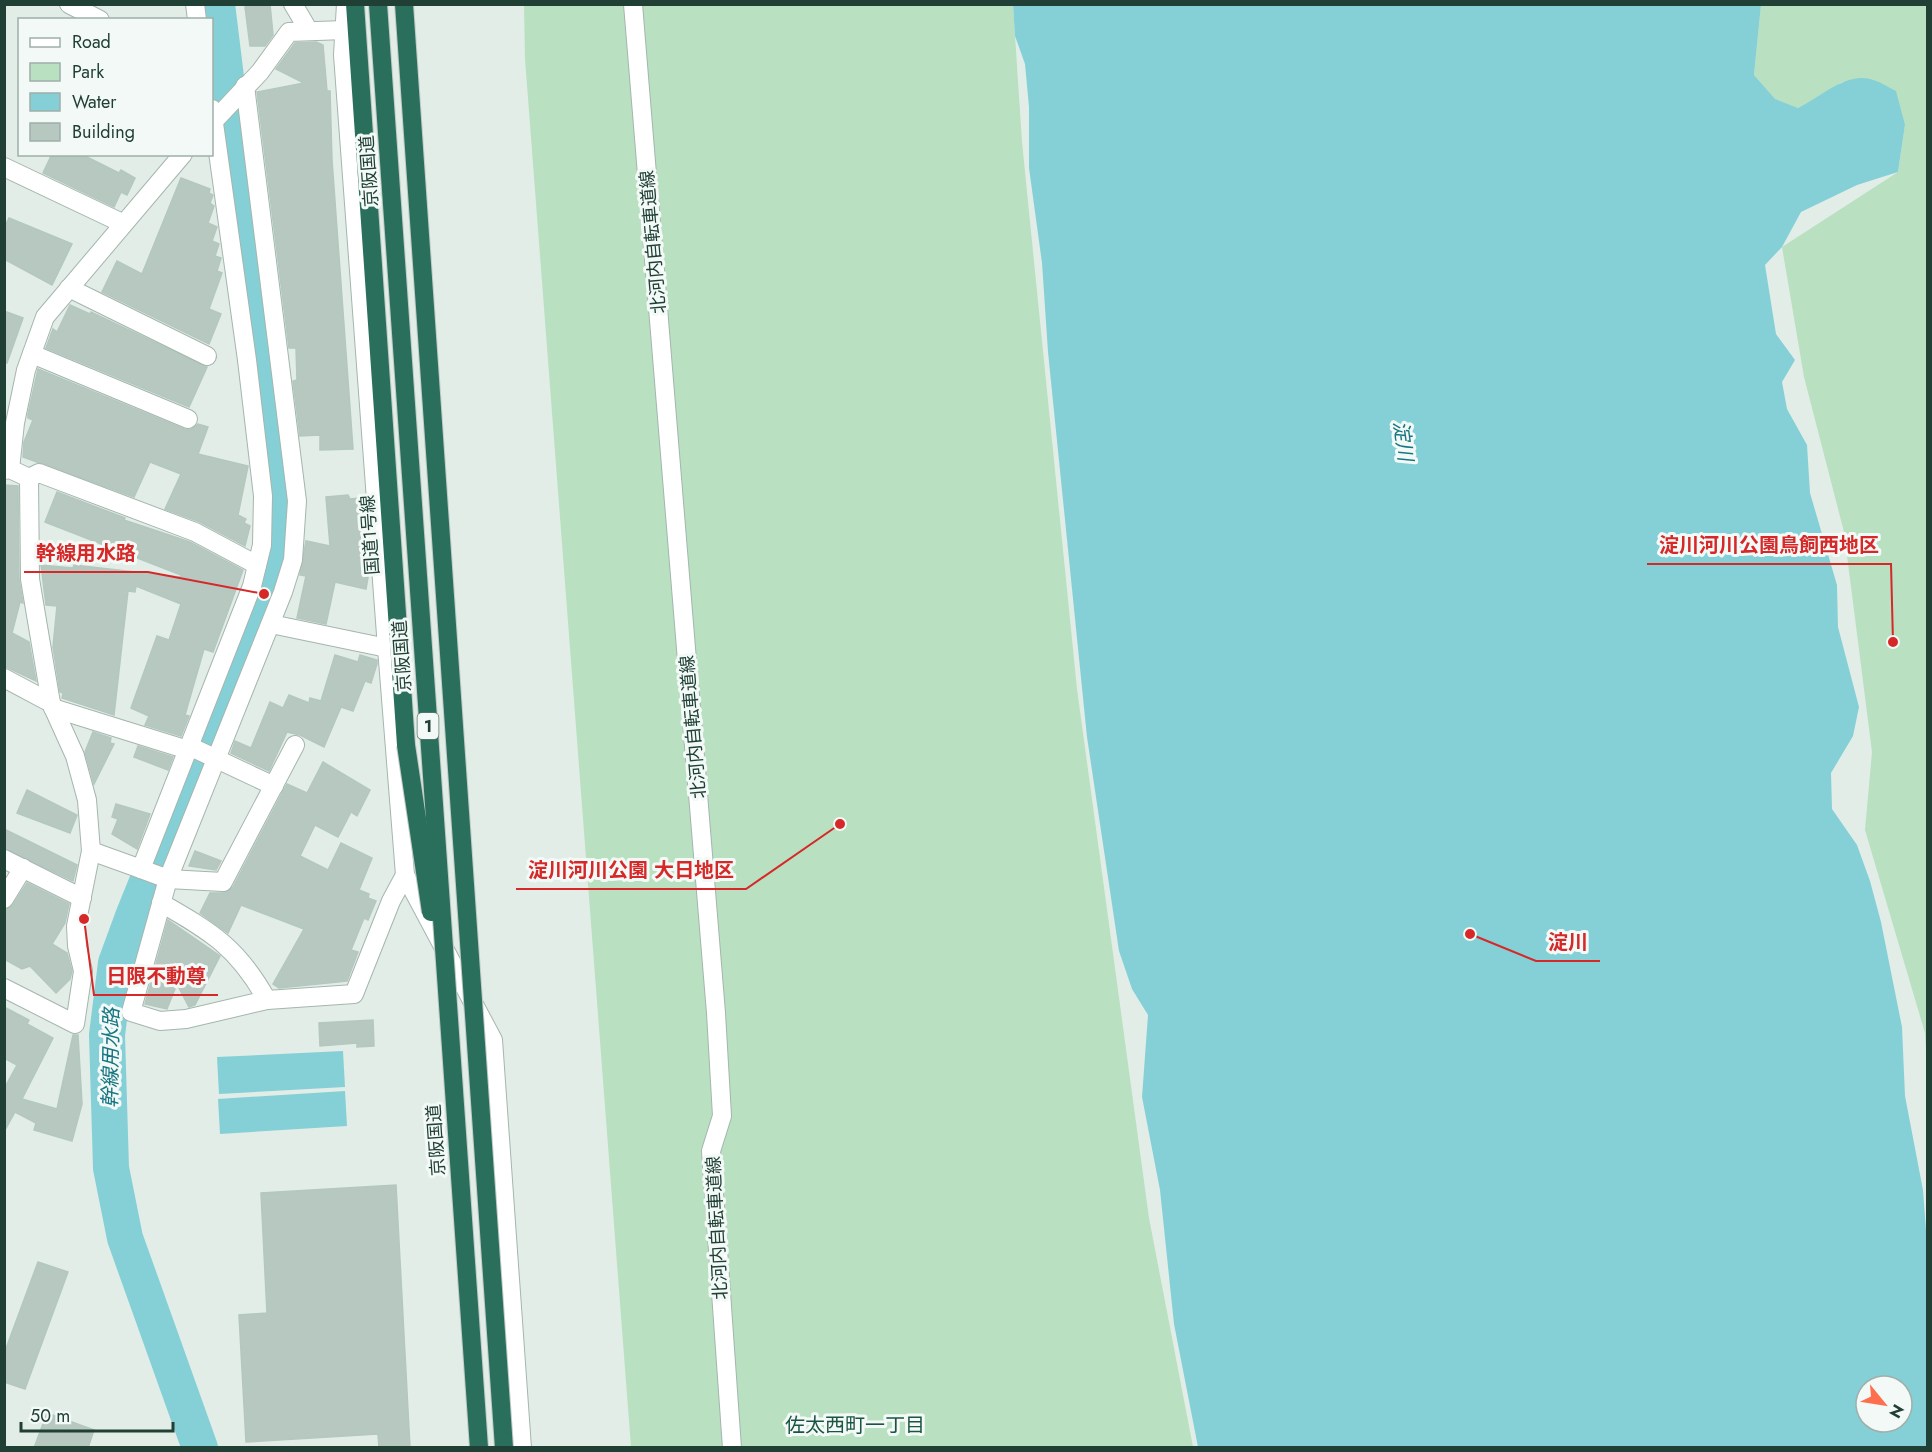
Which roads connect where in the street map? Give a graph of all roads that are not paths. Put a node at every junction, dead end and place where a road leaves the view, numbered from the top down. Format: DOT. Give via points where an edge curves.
graph roads {
  1 [pos="69,4"];
  2 [pos="293,4"];
  3 [pos="346,4"];
  4 [pos="355,4"];
  5 [pos="378,4"];
  6 [pos="404,4"];
  7 [pos="633,4"];
  8 [pos="96,18"];
  9 [pos="345,30"];
  10 [pos="309,31"];
  11 [pos="243,88"];
  12 [pos="214,117"];
  13 [pos="181,156"];
  14 [pos="7,173"];
  15 [pos="122,223"];
  16 [pos="69,288"];
  17 [pos="32,354"];
  18 [pos="207,356"];
  19 [pos="188,419"];
  20 [pos="7,470"];
  21 [pos="29,478"];
  22 [pos="257,565"];
  23 [pos="271,624"];
  24 [pos="387,648"];
  25 [pos="4,678"];
  26 [pos="52,705"];
  27 [pos="295,745"];
  28 [pos="190,748"];
  29 [pos="215,757"];
  30 [pos="274,786"];
  31 [pos="91,851"];
  32 [pos="4,859"];
  33 [pos="23,868"];
  34 [pos="143,869"];
  35 [pos="405,875"];
  36 [pos="166,878"];
  37 [pos="82,898"];
  38 [pos="4,899"];
  39 [pos="161,903"];
  40 [pos="4,988"];
  41 [pos="267,1000"];
  42 [pos="448,1008"];
  43 [pos="478,1448"];
  44 [pos="504,1448"];
  45 [pos="522,1448"];
  46 [pos="732,1448"];
  1 -- 8 [label="street"];
  2 -- 10 [label="street"];
  3 -- 9 [label="street"];
  4 -- 42 [label="highway, 国道1号線 / 1, bridge" via="406,744"];
  5 -- 42 [label="highway, 京阪国道 / 1, bridge"];
  6 -- 44 [label="highway, 1, bridge"];
  7 -- 46 [label="street, 北河内自転車道線" via="716,1013 722,1116 711,1151"];
  9 -- 10 [label="street"];
  9 -- 24 [label="street" via="344,66"];
  10 -- 11 [label="street" via="289,32"];
  11 -- 12 [label="street"];
  11 -- 23 [label="street" via="297,501 293,560"];
  12 -- 22 [label="street" via="263,496 262,545"];
  13 -- 15 [label="street"];
  14 -- 15 [label="street"];
  15 -- 16 [label="street"];
  16 -- 17 [label="street" via="45,317"];
  16 -- 18 [label="street"];
  17 -- 19 [label="street"];
  17 -- 20 [label="street"];
  20 -- 21 [label="street"];
  21 -- 22 [label="street" via="39,473 59,480 195,532"];
  21 -- 26 [label="street" via="30,579"];
  22 -- 28 [label="street"];
  23 -- 24 [label="street"];
  23 -- 29 [label="street"];
  24 -- 35 [label="street"];
  25 -- 26 [label="street"];
  26 -- 28 [label="street"];
  26 -- 31 [label="street" via="75,756 87,800"];
  27 -- 30 [label="street"];
  28 -- 29 [label="street"];
  28 -- 34 [label="street"];
  29 -- 30 [label="street"];
  29 -- 36 [label="street"];
  30 -- 36 [label="street" via="223,882"];
  31 -- 34 [label="street"];
  31 -- 37 [label="street"];
  32 -- 33 [label="street"];
  33 -- 37 [label="street"];
  33 -- 38 [label="street"];
  34 -- 36 [label="street"];
  35 -- 41 [label="street" via="354,994"];
  35 -- 45 [label="street" via="493,1040"];
  36 -- 39 [label="street"];
  37 -- 40 [label="street" via="76,946 83,971 75,1024"];
  39 -- 41 [label="street" via="226,944 251,970"];
  39 -- 41 [label="street" via="131,1012 160,1021 186,1019"];
  42 -- 43 [label="highway, 京阪国道 / 1, bridge"];
}
